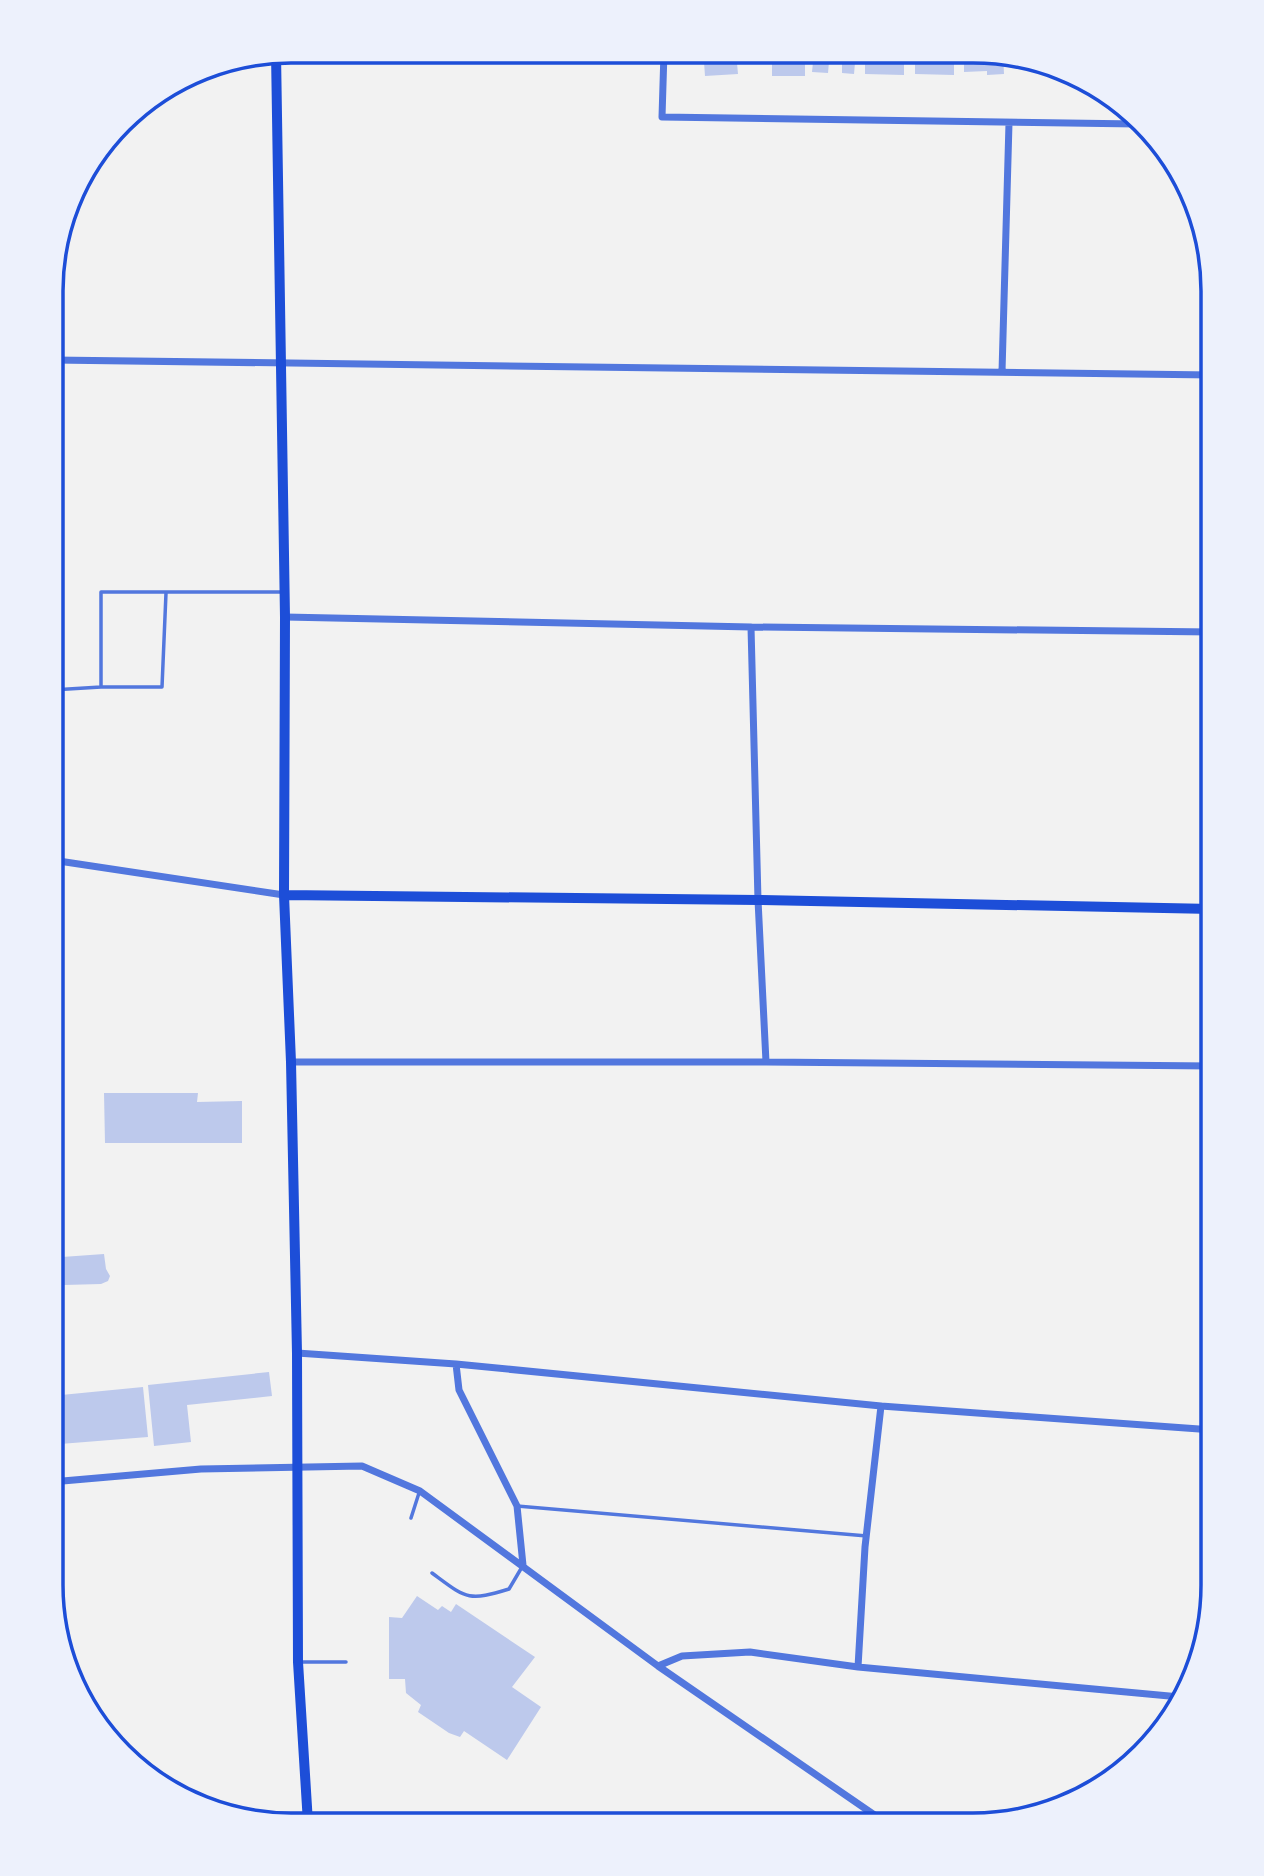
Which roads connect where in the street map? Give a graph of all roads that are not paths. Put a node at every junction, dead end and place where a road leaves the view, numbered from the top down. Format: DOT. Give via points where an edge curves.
graph roads {
  1 [pos="276,63"];
  2 [pos="664,63"];
  3 [pos="1009,123"];
  4 [pos="1127,124"];
  5 [pos="63,360"];
  6 [pos="281,361"];
  7 [pos="1002,372"];
  8 [pos="1201,375"];
  9 [pos="285,592"];
  10 [pos="166,593"];
  11 [pos="285,617"];
  12 [pos="751,627"];
  13 [pos="1201,632"];
  14 [pos="101,687"];
  15 [pos="63,689"];
  16 [pos="63,862"];
  17 [pos="284,895"];
  18 [pos="758,900"];
  19 [pos="1201,909"];
  20 [pos="290,1062"];
  21 [pos="766,1062"];
  22 [pos="1201,1066"];
  23 [pos="297,1353"];
  24 [pos="456,1364"];
  25 [pos="881,1406"];
  26 [pos="1201,1429"];
  27 [pos="297,1466"];
  28 [pos="63,1481"];
  29 [pos="420,1491"];
  30 [pos="517,1506"];
  31 [pos="411,1518"];
  32 [pos="867,1536"];
  33 [pos="523,1565"];
  34 [pos="432,1573"];
  35 [pos="298,1662"];
  36 [pos="346,1662"];
  37 [pos="658,1665"];
  38 [pos="858,1667"];
  39 [pos="1172,1696"];
  40 [pos="307,1813"];
  41 [pos="872,1813"];
  1 -- 6 [label="main road"];
  2 -- 3 [label="street" via="662,117"];
  3 -- 4 [label="street"];
  3 -- 7 [label="street"];
  5 -- 6 [label="street"];
  6 -- 7 [label="street"];
  6 -- 9 [label="main road"];
  7 -- 8 [label="street"];
  9 -- 10 [label="lane"];
  9 -- 11 [label="main road"];
  10 -- 14 [label="lane" via="162,687"];
  10 -- 14 [label="lane" via="101,592"];
  11 -- 12 [label="street"];
  11 -- 17 [label="main road"];
  12 -- 13 [label="street"];
  12 -- 18 [label="street"];
  14 -- 15 [label="lane"];
  16 -- 17 [label="street"];
  17 -- 18 [label="main road"];
  17 -- 20 [label="main road"];
  18 -- 19 [label="main road"];
  18 -- 21 [label="street"];
  20 -- 21 [label="street"];
  20 -- 23 [label="main road"];
  21 -- 22 [label="street"];
  23 -- 24 [label="street"];
  23 -- 27 [label="main road"];
  24 -- 25 [label="street"];
  24 -- 30 [label="street" via="459,1390"];
  25 -- 26 [label="street"];
  25 -- 32 [label="street"];
  27 -- 28 [label="street"];
  27 -- 29 [label="street" via="362,1466"];
  27 -- 35 [label="main road"];
  29 -- 31 [label="lane"];
  29 -- 33 [label="street"];
  30 -- 32 [label="lane"];
  30 -- 33 [label="street"];
  32 -- 38 [label="street"];
  33 -- 34 [label="lane" via="509,1589 482,1598 462,1595"];
  33 -- 37 [label="street"];
  35 -- 36 [label="lane"];
  35 -- 40 [label="main road"];
  37 -- 38 [label="street" via="682,1656 750,1652"];
  37 -- 41 [label="street"];
  38 -- 39 [label="street"];
}
